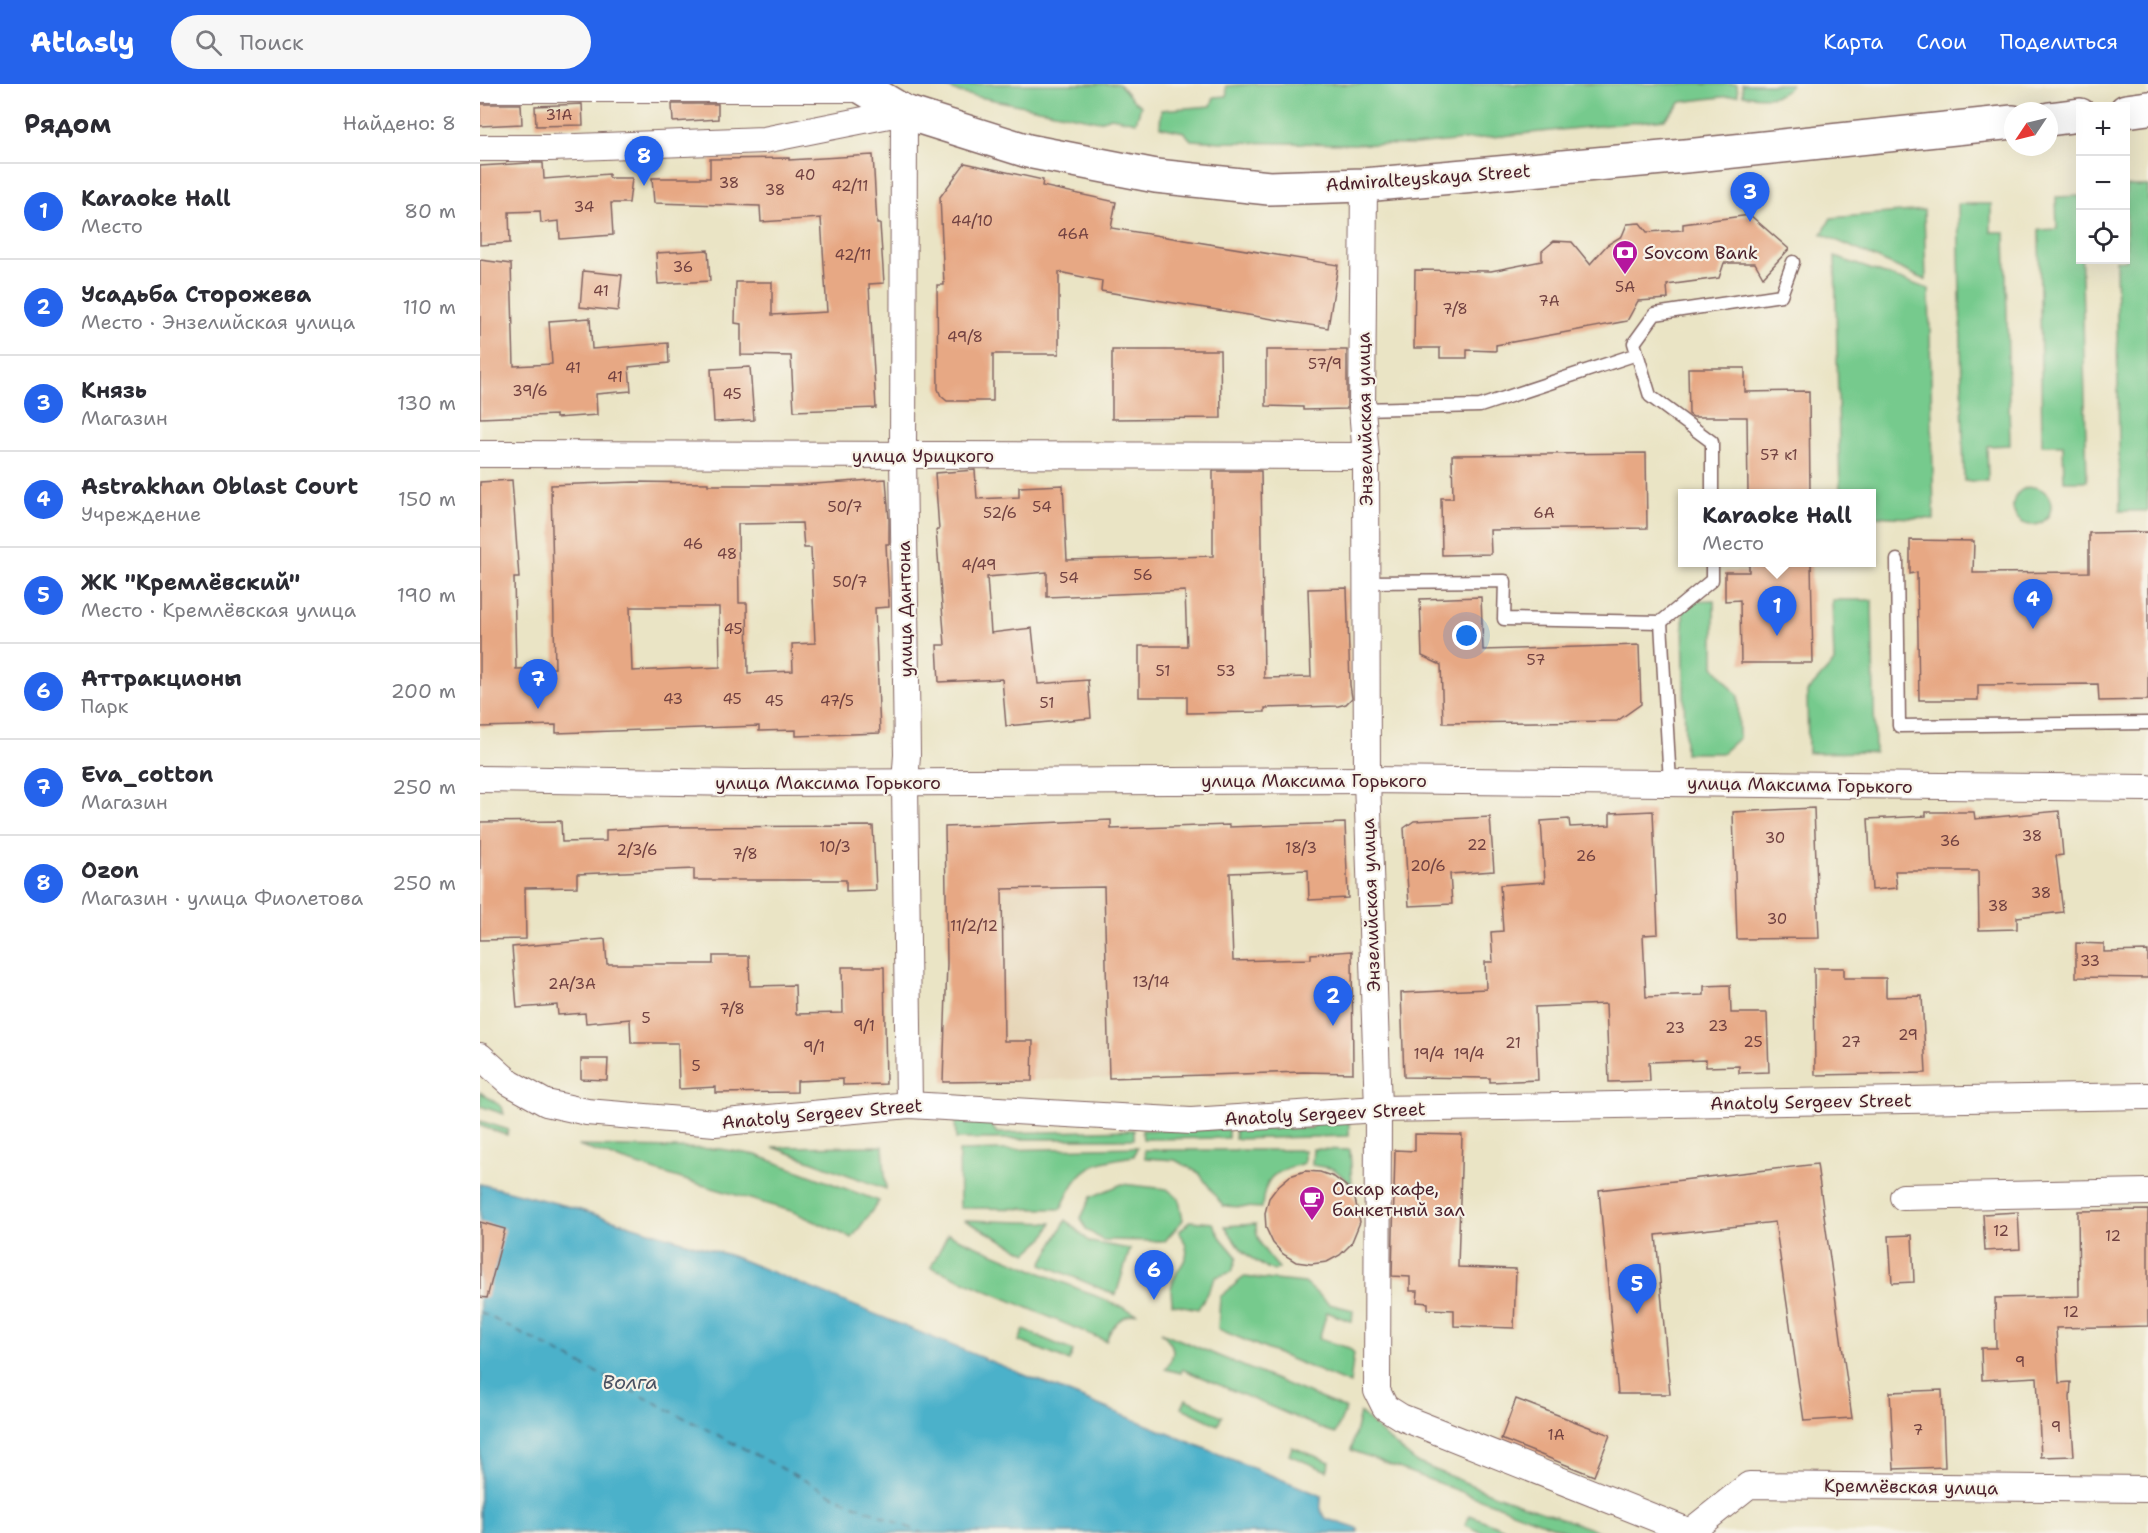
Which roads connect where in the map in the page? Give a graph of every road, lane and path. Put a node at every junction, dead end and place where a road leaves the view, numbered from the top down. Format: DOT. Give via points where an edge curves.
graph roads {
  1 [pos="863,86"];
  2 [pos="480,88"];
  3 [pos="2148,108"];
  4 [pos="2130,110"];
  5 [pos="903,112"];
  6 [pos="2076,116"];
  7 [pos="2058,118"];
  8 [pos="2004,123"];
  9 [pos="480,148"];
  10 [pos="1364,185"];
  11 [pos="1793,262"];
  12 [pos="1637,354"];
  13 [pos="1362,410"];
  14 [pos="480,454"];
  15 [pos="903,456"];
  16 [pos="1365,456"];
  17 [pos="1712,489"];
  18 [pos="1897,560"];
  19 [pos="1712,567"];
  20 [pos="1366,582"];
  21 [pos="1661,622"];
  22 [pos="2148,723"];
  23 [pos="480,780"];
  24 [pos="1367,780"];
  25 [pos="905,783"];
  26 [pos="1670,783"];
  27 [pos="2148,789"];
  28 [pos="480,1056"];
  29 [pos="2148,1096"];
  30 [pos="909,1105"];
  31 [pos="1378,1109"];
  32 [pos="2148,1192"];
  33 [pos="1903,1197"];
  34 [pos="1385,1407"];
  35 [pos="2148,1489"];
  36 [pos="1691,1532"];
  1 -- 2 [label="street"];
  1 -- 5 [label="main road, Admiralteyskaya Street"];
  3 -- 4 [label="main road"];
  5 -- 9 [label="street" via="764,140"];
  5 -- 10 [label="main road, Admiralteyskaya Street" via="1028,150 1156,176 1269,188"];
  5 -- 15 [label="street, улица Дантона"];
  6 -- 7 [label="main road"];
  8 -- 10 [label="main road, Admiralteyskaya Street"];
  10 -- 13 [label="street, Энзелийская улица"];
  11 -- 12 [label="lane" via="1781,295 1655,314 1634,343"];
  12 -- 13 [label="lane" via="1480,406"];
  12 -- 17 [label="lane" via="1650,396 1712,442"];
  13 -- 16 [label="street, Энзелийская улица"];
  14 -- 15 [label="street, улица Урицкого"];
  15 -- 16 [label="street, улица Урицкого"];
  15 -- 25 [label="street, улица Дантона"];
  16 -- 20 [label="street, Энзелийская улица"];
  18 -- 22 [label="lane" via="1899,726"];
  19 -- 21 [label="lane" via="1713,580"];
  20 -- 21 [label="lane" via="1505,581 1504,619"];
  20 -- 24 [label="street, Энзелийская улица"];
  21 -- 26 [label="lane"];
  23 -- 25 [label="street, улица Максима Горького"];
  24 -- 25 [label="street, улица Максима Горького"];
  24 -- 26 [label="street, улица Максима Горького"];
  24 -- 31 [label="street, Энзелийская улица"];
  25 -- 30 [label="street, улица Дантона"];
  26 -- 27 [label="street, улица Максима Горького"];
  28 -- 30 [label="street, Anatoly Sergeev Street" via="510,1083 546,1103 587,1112 715,1123"];
  29 -- 31 [label="street, Anatoly Sergeev Street"];
  30 -- 31 [label="street, Anatoly Sergeev Street" via="1191,1121"];
  31 -- 34 [label="street, Энзелийская улица" via="1377,1391"];
  32 -- 33 [label="street"];
  34 -- 36 [label="street, Кремлёвская улица" via="1401,1417"];
  35 -- 36 [label="street, Кремлёвская улица" via="1749,1485"];
}
